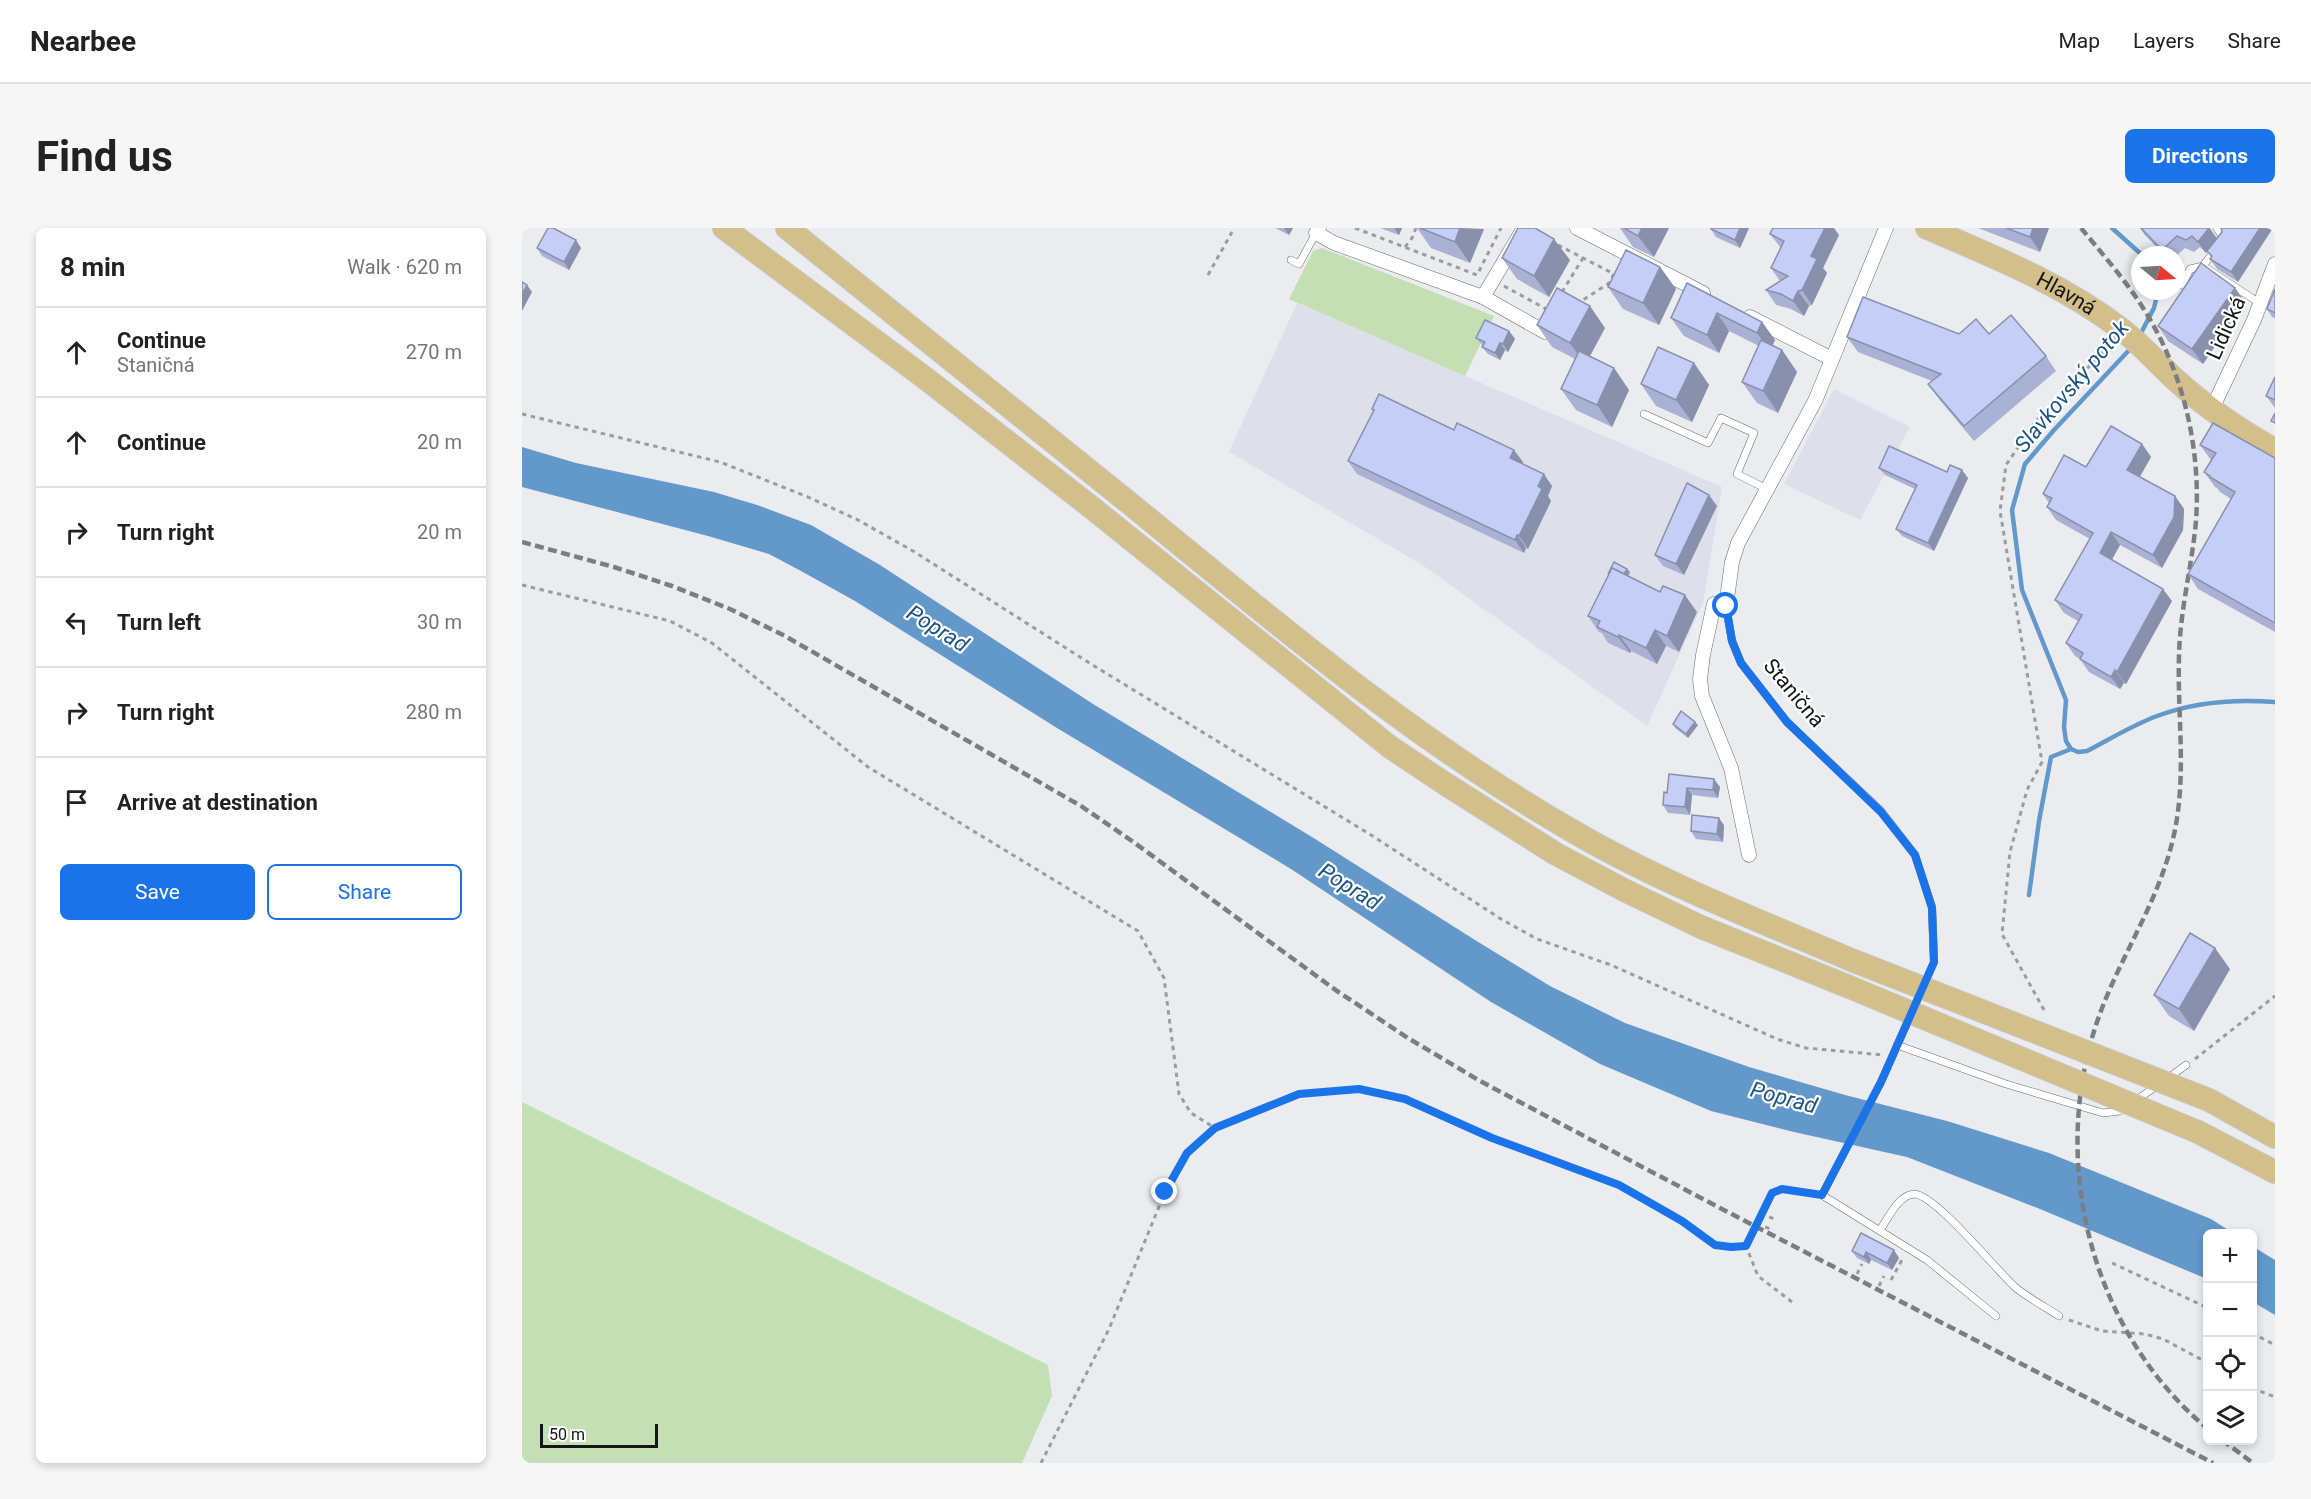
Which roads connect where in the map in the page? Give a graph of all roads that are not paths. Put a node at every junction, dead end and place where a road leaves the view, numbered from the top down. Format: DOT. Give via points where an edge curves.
graph roads {
  1 [pos="724,228"];
  2 [pos="787,228"];
  3 [pos="1524,228"];
  4 [pos="1577,228"];
  5 [pos="1886,228"];
  6 [pos="1927,228"];
  7 [pos="2217,228"];
  8 [pos="1317,231"];
  9 [pos="1291,260"];
  10 [pos="2275,264"];
  11 [pos="2203,266"];
  12 [pos="2185,279"];
  13 [pos="1483,297"];
  14 [pos="1720,301"];
  15 [pos="2260,304"];
  16 [pos="1740,312"];
  17 [pos="1545,332"];
  18 [pos="1832,358"];
  19 [pos="2212,409"];
  20 [pos="1644,414"];
  21 [pos="2275,450"];
  22 [pos="1767,489"];
  23 [pos="1720,605"];
  24 [pos="1749,855"];
  25 [pos="1897,1045"];
  26 [pos="2186,1065"];
  27 [pos="2275,1137"];
  28 [pos="2275,1172"];
  29 [pos="1880,1230"];
  30 [pos="1996,1316"];
  31 [pos="2059,1316"];
  1 -- 28 [label="main road, bridge" via="1092,507 1390,747 1556,854 1701,927 2198,1132"];
  2 -- 27 [label="main road, bridge" via="1387,710 1571,831 1702,896 1854,961 2209,1100"];
  3 -- 13 [label="street"];
  4 -- 14 [label="street"];
  5 -- 18 [label="street, Staničná"];
  6 -- 19 [label="main road, Hlavná" via="2073,295 2120,338 2148,352"];
  7 -- 11 [label="lane" via="2224,239"];
  8 -- 9 [label="lane" via="1299,264"];
  8 -- 13 [label="street" via="1334,243"];
  10 -- 15 [label="street, Lidická"];
  11 -- 12 [label="lane" via="2190,269"];
  11 -- 15 [label="lane"];
  13 -- 17 [label="street"];
  15 -- 19 [label="street, Lidická"];
  16 -- 18 [label="street"];
  18 -- 22 [label="street, Staničná" via="1815,401"];
  19 -- 21 [label="main road, Hlavná"];
  20 -- 22 [label="lane" via="1708,443 1721,418 1754,433 1737,474"];
  22 -- 23 [label="street, Staničná" via="1735,552"];
  23 -- 24 [label="street" via="1700,679 1702,696 1731,768"];
  23 -- 25 [label="lane, Staničná" via="1741,663 1787,722 1881,812 1915,855 1932,908 1934,962"];
  25 -- 26 [label="lane" via="2103,1113 2120,1111"];
  25 -- 29 [label="lane, Staničná" via="1822,1195"];
  29 -- 30 [label="lane" via="1927,1260"];
  29 -- 31 [label="lane" via="1903,1198 1914,1194 1926,1198 2017,1288"];
}
